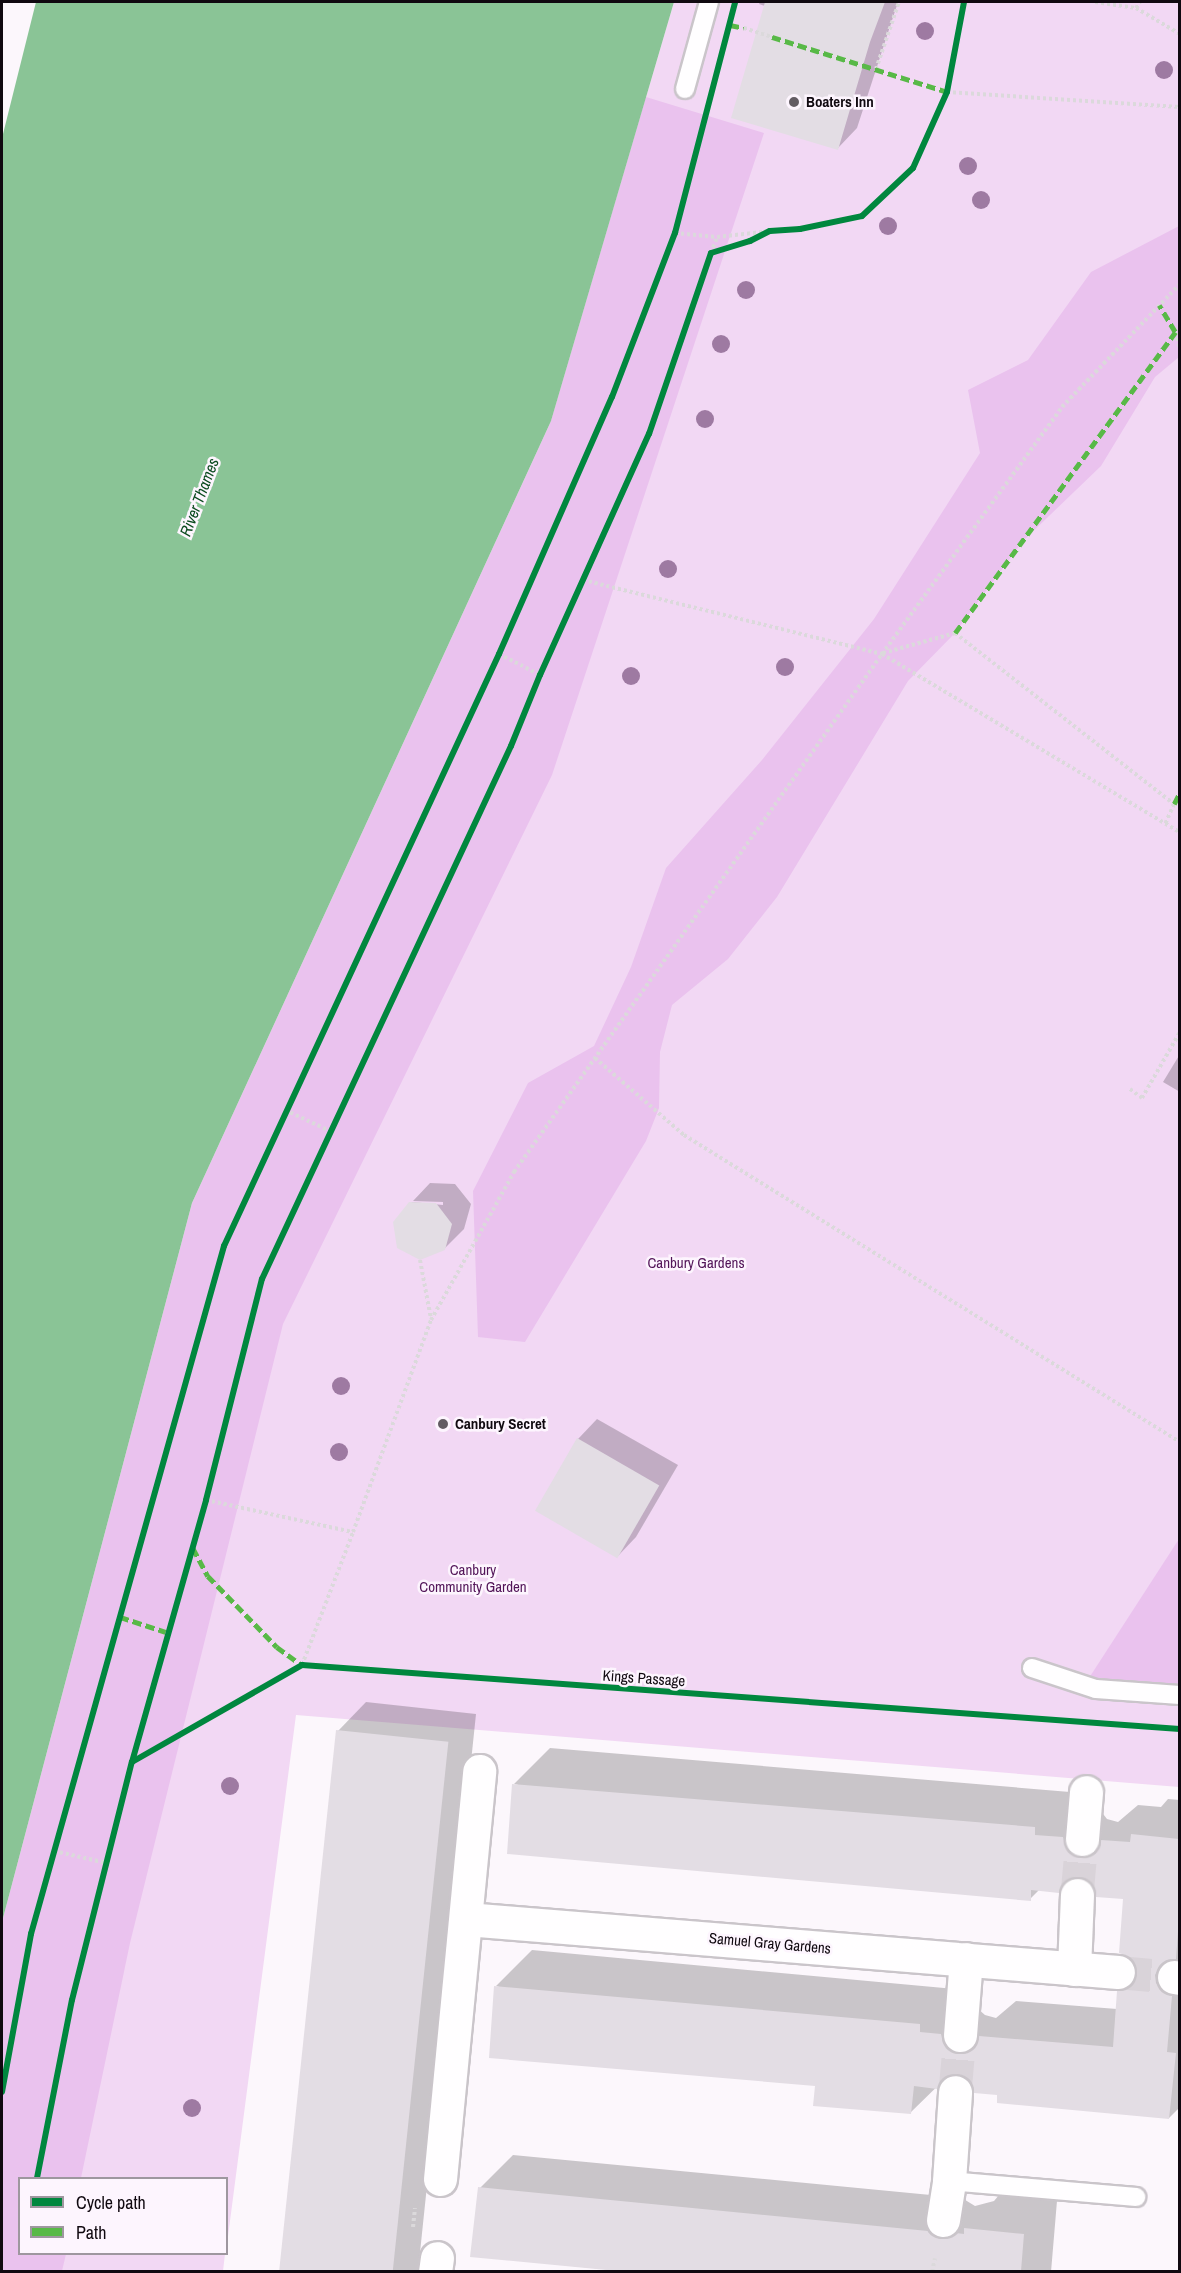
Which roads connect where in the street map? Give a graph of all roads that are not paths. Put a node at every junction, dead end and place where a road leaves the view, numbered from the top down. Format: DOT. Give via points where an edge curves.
graph roads {
  1 [pos="709,2"];
  2 [pos="685,89"];
  3 [pos="1032,1668"];
  4 [pos="1179,1695"];
  5 [pos="479,1771"];
  6 [pos="1086,1792"];
  7 [pos="1082,1839"];
  8 [pos="1077,1895"];
  9 [pos="466,1919"];
  10 [pos="966,1959"];
  11 [pos="1074,1969"];
  12 [pos="1118,1972"];
  13 [pos="960,2035"];
  14 [pos="955,2092"];
  15 [pos="440,2180"];
  16 [pos="949,2181"];
  17 [pos="1136,2197"];
  18 [pos="943,2220"];
  1 -- 2 [label="lane"];
  3 -- 4 [label="lane" via="1096,1689"];
  5 -- 9 [label="street"];
  6 -- 7 [label="street"];
  8 -- 11 [label="street"];
  9 -- 10 [label="street, Samuel Gray Gardens"];
  9 -- 15 [label="street"];
  10 -- 11 [label="street, Samuel Gray Gardens"];
  10 -- 13 [label="street"];
  11 -- 12 [label="street, Samuel Gray Gardens"];
  14 -- 16 [label="street"];
  16 -- 17 [label="lane"];
  16 -- 18 [label="street"];
}
